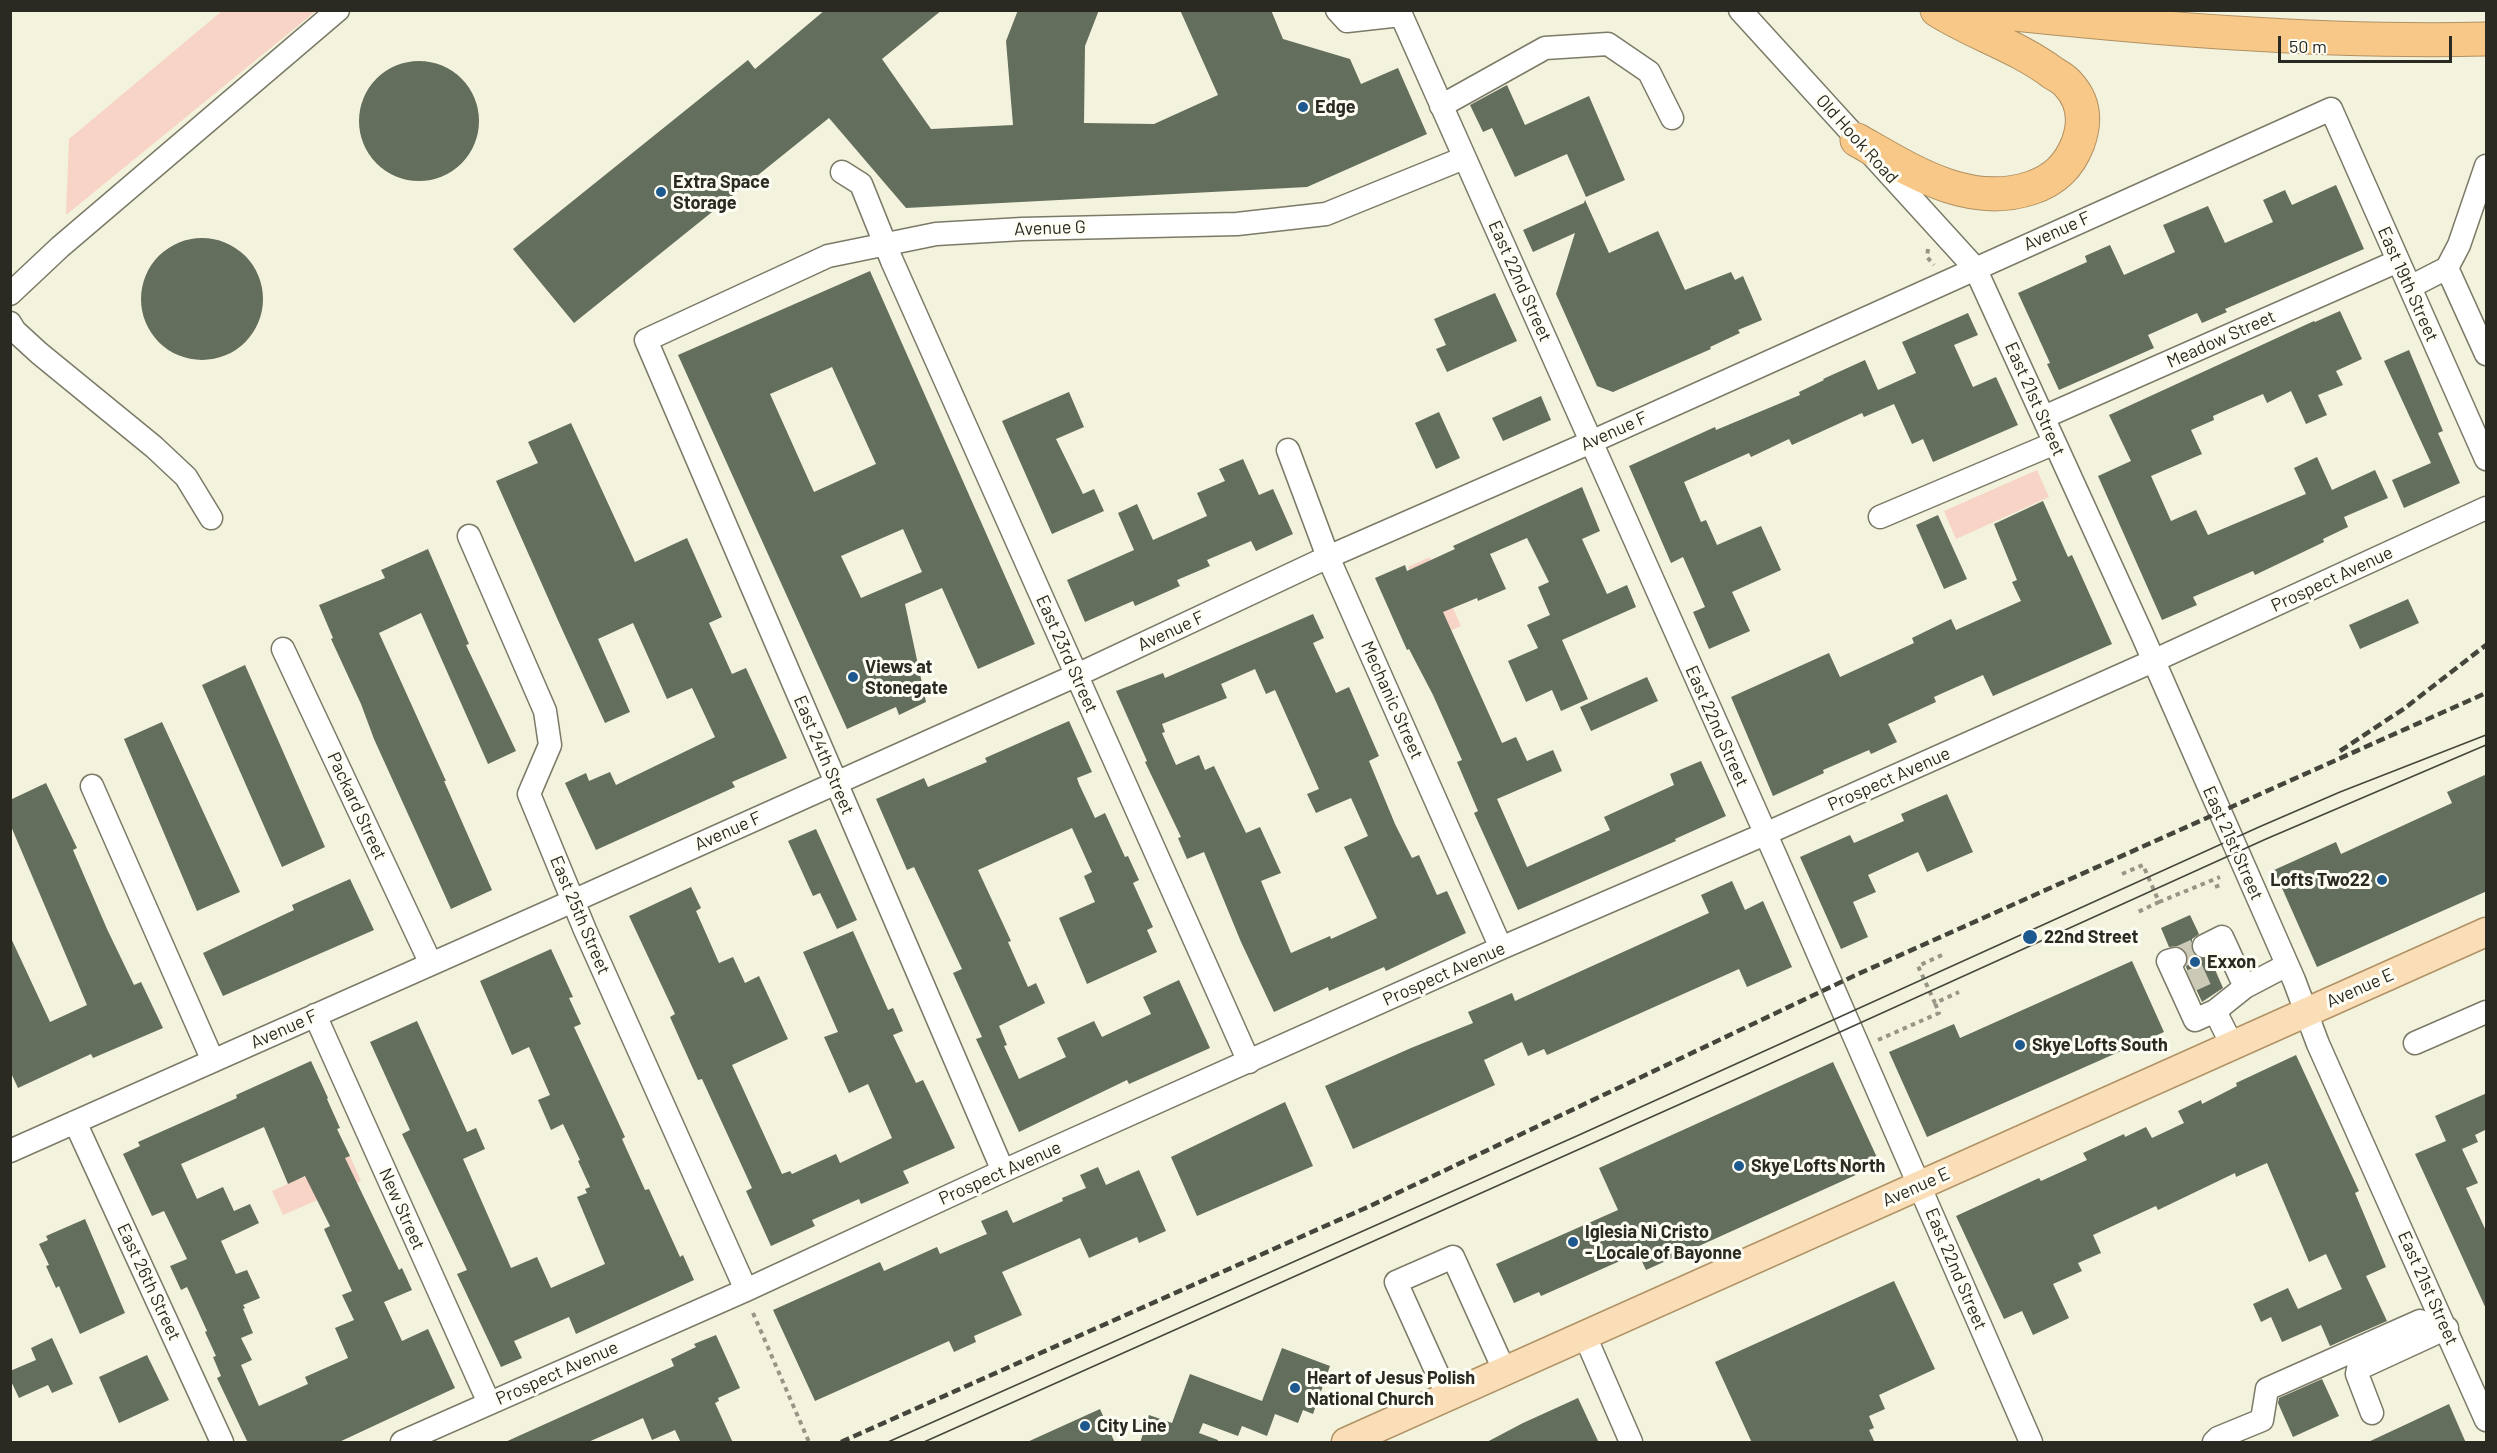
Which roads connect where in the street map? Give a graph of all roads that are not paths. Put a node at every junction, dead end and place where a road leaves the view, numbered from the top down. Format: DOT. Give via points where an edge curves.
graph roads {
  1 [pos="338,10"];
  2 [pos="1337,10"];
  3 [pos="1740,10"];
  4 [pos="1937,10"];
  5 [pos="1976,10"];
  6 [pos="1400,13"];
  7 [pos="2487,39"];
  8 [pos="1442,106"];
  9 [pos="2331,109"];
  10 [pos="1672,118"];
  11 [pos="1857,140"];
  12 [pos="1464,158"];
  13 [pos="2487,166"];
  14 [pos="842,172"];
  15 [pos="886,246"];
  16 [pos="2398,261"];
  17 [pos="1975,268"];
  18 [pos="2447,268"];
  19 [pos="2410,287"];
  20 [pos="10,294"];
  21 [pos="10,323"];
  22 [pos="646,340"];
  23 [pos="2487,354"];
  24 [pos="2044,417"];
  25 [pos="1591,442"];
  26 [pos="2055,443"];
  27 [pos="1288,450"];
  28 [pos="2486,459"];
  29 [pos="2487,508"];
  30 [pos="212,518"];
  31 [pos="1880,518"];
  32 [pos="469,536"];
  33 [pos="1329,557"];
  34 [pos="283,649"];
  35 [pos="2153,661"];
  36 [pos="1077,675"];
  37 [pos="836,782"];
  38 [pos="92,786"];
  39 [pos="1765,834"];
  40 [pos="573,901"];
  41 [pos="2487,932"];
  42 [pos="2204,946"];
  43 [pos="1501,948"];
  44 [pos="2175,959"];
  45 [pos="431,964"];
  46 [pos="2288,965"];
  47 [pos="2245,987"];
  48 [pos="2215,1011"];
  49 [pos="2306,1012"];
  50 [pos="2487,1012"];
  51 [pos="315,1015"];
  52 [pos="2415,1043"];
  53 [pos="2232,1045"];
  54 [pos="213,1061"];
  55 [pos="1249,1062"];
  56 [pos="75,1122"];
  57 [pos="11,1150"];
  58 [pos="1003,1171"];
  59 [pos="1919,1185"];
  60 [pos="746,1290"];
  61 [pos="2420,1322"];
  62 [pos="2447,1328"];
  63 [pos="1585,1336"];
  64 [pos="1505,1372"];
  65 [pos="1448,1397"];
  66 [pos="489,1403"];
  67 [pos="2372,1413"];
  68 [pos="2487,1420"];
  69 [pos="222,1443"];
  70 [pos="402,1443"];
  71 [pos="1346,1443"];
  72 [pos="1631,1443"];
  73 [pos="2031,1443"];
  74 [pos="2214,1443"];
  1 -- 20 [label="street"];
  2 -- 6 [label="street" via="1347,21"];
  3 -- 11 [label="street, Old Hook Road"];
  4 -- 11 [label="highway" via="2040,63 2068,84 2084,109 2081,134 2071,160 2046,183 2012,194 1974,194 1929,180"];
  5 -- 7 [label="highway" via="2129,26 2308,37"];
  6 -- 8 [label="street, East 22nd Street"];
  8 -- 10 [label="street" via="1545,48 1608,44 1649,72"];
  8 -- 12 [label="street, East 22nd Street"];
  9 -- 16 [label="street, East 19th Street"];
  9 -- 17 [label="street, Avenue F"];
  11 -- 17 [label="street, Old Hook Road"];
  12 -- 15 [label="street, Avenue G" via="1326,214 1237,224 936,234"];
  12 -- 25 [label="street, East 22nd Street"];
  13 -- 18 [label="street"];
  14 -- 15 [label="street, East 23rd Street" via="861,184"];
  15 -- 22 [label="street, Avenue G" via="828,256"];
  15 -- 36 [label="street, East 23rd Street"];
  16 -- 19 [label="street, East 19th Street"];
  16 -- 24 [label="street, Meadow Street"];
  17 -- 24 [label="street, East 21st Street"];
  17 -- 25 [label="street, Avenue F"];
  18 -- 19 [label="street"];
  18 -- 23 [label="street"];
  19 -- 28 [label="street, East 19th Street"];
  21 -- 30 [label="street" via="39,353 186,477"];
  22 -- 37 [label="street, East 24th Street"];
  24 -- 26 [label="street, East 21st Street"];
  25 -- 33 [label="street, Avenue F"];
  25 -- 39 [label="street, East 22nd Street"];
  26 -- 31 [label="street"];
  26 -- 35 [label="street, East 21st Street"];
  27 -- 33 [label="street, Mechanic Street"];
  29 -- 35 [label="street, Prospect Avenue"];
  32 -- 40 [label="street, East 25th Street" via="545,711 550,746 529,794"];
  33 -- 36 [label="street, Avenue F"];
  33 -- 43 [label="street, Mechanic Street"];
  34 -- 45 [label="street, Packard Street"];
  35 -- 39 [label="street, Prospect Avenue"];
  35 -- 46 [label="street, East 21st Street"];
  36 -- 37 [label="street, Avenue F"];
  36 -- 55 [label="street, East 23rd Street"];
  37 -- 40 [label="street, Avenue F"];
  37 -- 58 [label="street, East 24th Street"];
  38 -- 54 [label="street"];
  39 -- 43 [label="street, Prospect Avenue"];
  39 -- 59 [label="street, East 22nd Street"];
  40 -- 45 [label="street, Avenue F"];
  40 -- 60 [label="street, East 25th Street"];
  41 -- 49 [label="main road, Avenue E"];
  42 -- 47 [label="street" via="2222,937 2224,966"];
  43 -- 55 [label="street, Prospect Avenue"];
  44 -- 48 [label="street" via="2168,961 2182,985 2194,1020"];
  45 -- 51 [label="street, Avenue F"];
  46 -- 47 [label="street"];
  46 -- 49 [label="street, East 21st Street"];
  47 -- 48 [label="street"];
  48 -- 53 [label="street"];
  49 -- 53 [label="main road, Avenue E"];
  49 -- 62 [label="street, East 21st Street"];
  50 -- 52 [label="street"];
  51 -- 54 [label="street, Avenue F"];
  51 -- 66 [label="street, New Street"];
  53 -- 59 [label="main road, Avenue E"];
  54 -- 56 [label="street, Avenue F"];
  55 -- 58 [label="street, Prospect Avenue"];
  56 -- 57 [label="street, Avenue F"];
  56 -- 69 [label="street, East 26th Street"];
  58 -- 60 [label="street, Prospect Avenue"];
  59 -- 63 [label="main road, Avenue E"];
  59 -- 73 [label="street, East 22nd Street"];
  60 -- 66 [label="street, Prospect Avenue"];
  61 -- 74 [label="street" via="2267,1389 2262,1420"];
  62 -- 67 [label="street" via="2358,1369"];
  62 -- 68 [label="street, East 21st Street"];
  63 -- 64 [label="main road, Avenue E"];
  63 -- 72 [label="street"];
  64 -- 65 [label="main road, Avenue E"];
  64 -- 65 [label="street" via="1453,1257 1443,1261 1396,1282"];
  65 -- 71 [label="main road, Avenue E"];
  66 -- 70 [label="street, Prospect Avenue"];
}
